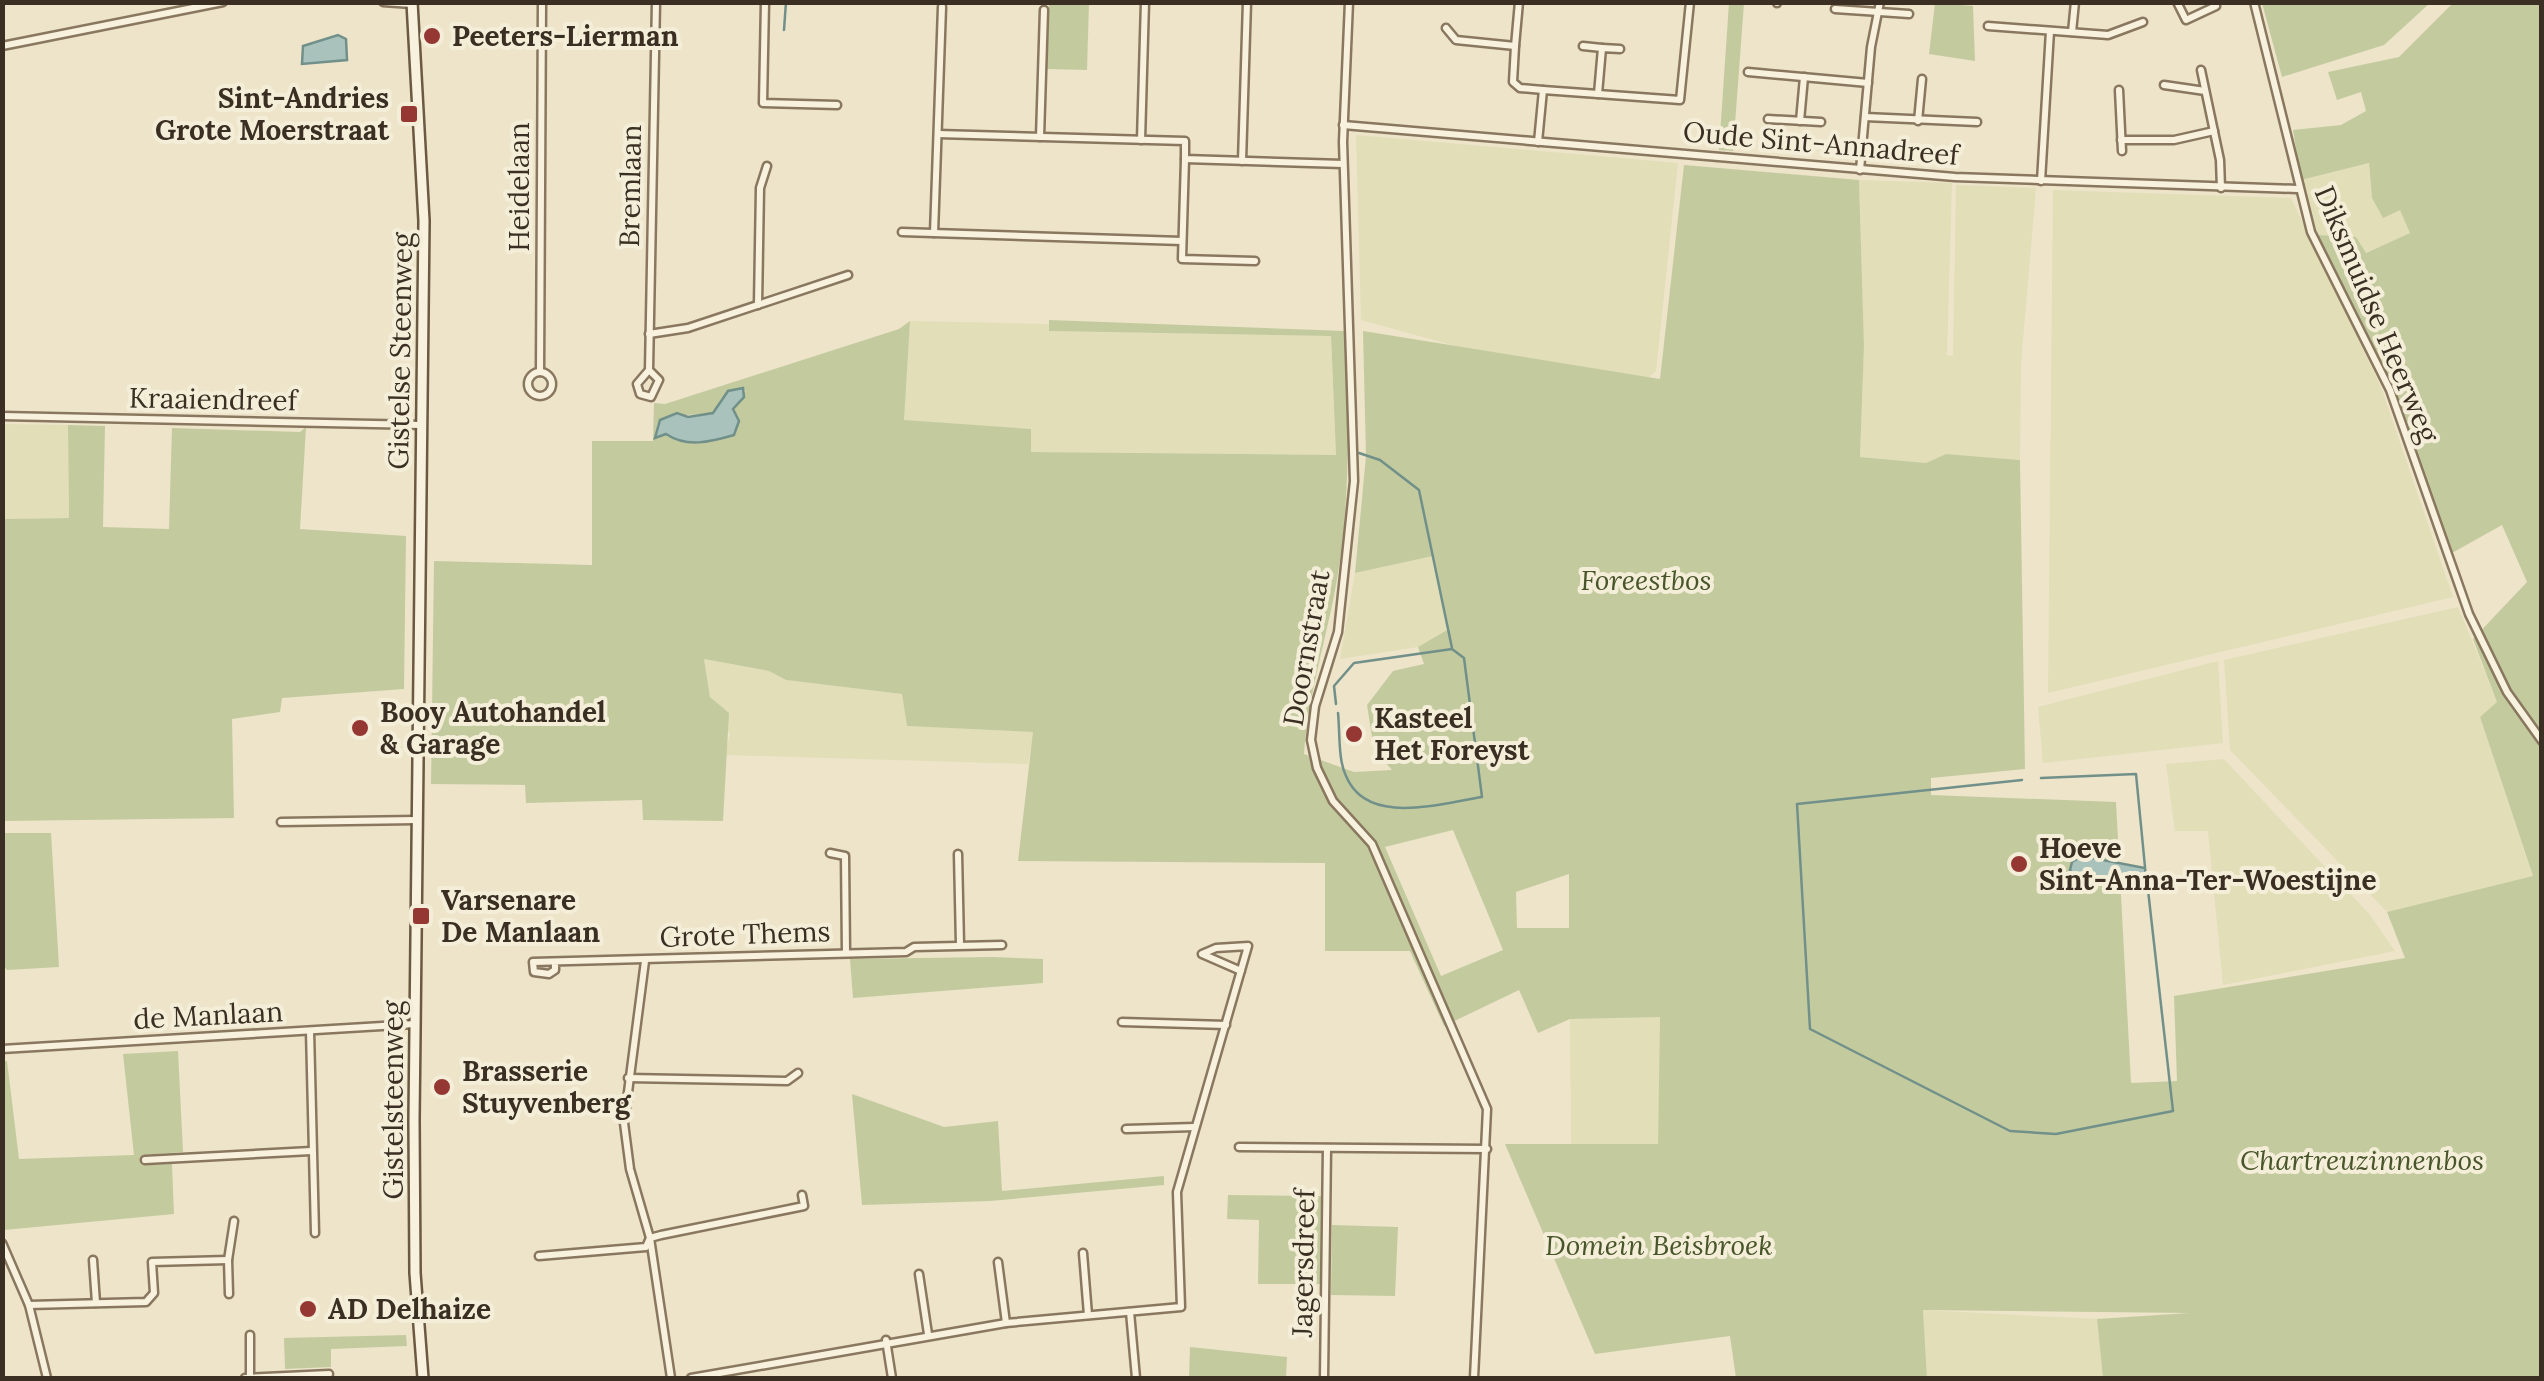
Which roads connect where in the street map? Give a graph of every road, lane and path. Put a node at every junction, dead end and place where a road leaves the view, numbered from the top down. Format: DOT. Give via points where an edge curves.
graph roads {
  1 [pos="223,2"];
  2 [pos="383,2"];
  3 [pos="542,2"];
  4 [pos="656,2"];
  5 [pos="765,2"];
  6 [pos="1145,2"];
  7 [pos="1247,2"];
  8 [pos="1349,2"];
  9 [pos="1519,2"];
  10 [pos="1690,2"];
  11 [pos="2074,2"];
  12 [pos="2176,2"];
  13 [pos="2254,2"];
  14 [pos="412,3"];
  15 [pos="1879,6"];
  16 [pos="2216,6"];
  17 [pos="942,7"];
  18 [pos="1835,9"];
  19 [pos="1044,10"];
  20 [pos="1909,14"];
  21 [pos="2143,22"];
  22 [pos="1988,26"];
  23 [pos="1446,28"];
  24 [pos="2050,31"];
  25 [pos="2072,32"];
  26 [pos="2,46"];
  27 [pos="1515,46"];
  28 [pos="1582,46"];
  29 [pos="1602,48"];
  30 [pos="1620,49"];
  31 [pos="2201,70"];
  32 [pos="1748,72"];
  33 [pos="1804,77"];
  34 [pos="1922,79"];
  35 [pos="1868,82"];
  36 [pos="2164,85"];
  37 [pos="1543,90"];
  38 [pos="2119,90"];
  39 [pos="2205,92"];
  40 [pos="1598,94"];
  41 [pos="837,104"];
  42 [pos="1864,117"];
  43 [pos="1768,119"];
  44 [pos="1800,120"];
  45 [pos="1822,122"];
  46 [pos="1918,122"];
  47 [pos="1977,122"];
  48 [pos="1343,125"];
  49 [pos="2214,131"];
  50 [pos="938,134"];
  51 [pos="1040,137"];
  52 [pos="1141,140"];
  53 [pos="2121,140"];
  54 [pos="1538,142"];
  55 [pos="2122,151"];
  56 [pos="1185,159"];
  57 [pos="1242,161"];
  58 [pos="1343,164"];
  59 [pos="767,166"];
  60 [pos="1860,170"];
  61 [pos="2041,181"];
  62 [pos="2221,188"];
  63 [pos="2297,188"];
  64 [pos="902,232"];
  65 [pos="934,234"];
  66 [pos="1182,241"];
  67 [pos="1256,261"];
  68 [pos="848,275"];
  69 [pos="758,305"];
  70 [pos="649,334"];
  71 [pos="648,370"];
  72 [pos="540,372"];
  73 [pos="2,416"];
  74 [pos="422,425"];
  75 [pos="417,700"];
  76 [pos="2542,740"];
  77 [pos="416,820"];
  78 [pos="281,822"];
  79 [pos="830,852"];
  80 [pos="958,854"];
  81 [pos="960,945"];
  82 [pos="1002,945"];
  83 [pos="846,953"];
  84 [pos="645,960"];
  85 [pos="555,962"];
  86 [pos="1241,971"];
  87 [pos="1122,1022"];
  88 [pos="416,1024"];
  89 [pos="1226,1025"];
  90 [pos="310,1032"];
  91 [pos="2,1049"];
  92 [pos="798,1073"];
  93 [pos="628,1078"];
  94 [pos="1195,1127"];
  95 [pos="1126,1129"];
  96 [pos="1239,1147"];
  97 [pos="1327,1148"];
  98 [pos="1488,1149"];
  99 [pos="311,1151"];
  100 [pos="144,1160"];
  101 [pos="802,1194"];
  102 [pos="234,1221"];
  103 [pos="315,1233"];
  104 [pos="650,1238"];
  105 [pos="2,1244"];
  106 [pos="1083,1252"];
  107 [pos="540,1256"];
  108 [pos="93,1260"];
  109 [pos="228,1260"];
  110 [pos="998,1262"];
  111 [pos="920,1274"];
  112 [pos="230,1294"];
  113 [pos="96,1304"];
  114 [pos="29,1305"];
  115 [pos="1130,1312"];
  116 [pos="1088,1315"];
  117 [pos="1006,1323"];
  118 [pos="928,1334"];
  119 [pos="250,1335"];
  120 [pos="886,1340"];
  121 [pos="329,1374"];
  122 [pos="286,1377"];
  123 [pos="46,1378"];
  124 [pos="248,1378"];
  125 [pos="424,1378"];
  126 [pos="671,1378"];
  127 [pos="691,1378"];
  128 [pos="892,1378"];
  129 [pos="1136,1378"];
  130 [pos="1324,1378"];
  131 [pos="1474,1378"];
  1 -- 26 [label="street"];
  2 -- 14 [label="street"];
  3 -- 72 [label="street, Heidelaan"];
  4 -- 70 [label="street, Bremlaan"];
  5 -- 41 [label="street" via="763,102"];
  6 -- 52 [label="street"];
  7 -- 57 [label="street"];
  8 -- 48 [label="street, Doornstraat"];
  9 -- 27 [label="street"];
  10 -- 40 [label="street" via="1683,98"];
  11 -- 25 [label="street"];
  12 -- 16 [label="street" via="2186,20"];
  13 -- 63 [label="street, Diksmuidse Heerweg"];
  14 -- 74 [label="main road, Gistelse Steenweg" via="424,221"];
  15 -- 18 [label="street" via="1870,14"];
  15 -- 20 [label="street"];
  15 -- 35 [label="street"];
  17 -- 50 [label="street"];
  19 -- 51 [label="street"];
  21 -- 25 [label="street" via="2114,34"];
  22 -- 24 [label="street"];
  23 -- 27 [label="street" via="1456,40"];
  24 -- 25 [label="street"];
  24 -- 61 [label="street"];
  27 -- 37 [label="street" via="1513,82"];
  28 -- 29 [label="street"];
  29 -- 30 [label="street"];
  29 -- 40 [label="street"];
  31 -- 39 [label="street"];
  32 -- 33 [label="street"];
  33 -- 35 [label="street"];
  33 -- 44 [label="street"];
  34 -- 46 [label="street"];
  35 -- 42 [label="street"];
  36 -- 39 [label="street"];
  37 -- 40 [label="street"];
  37 -- 54 [label="street"];
  38 -- 53 [label="street"];
  39 -- 49 [label="street"];
  42 -- 46 [label="street"];
  42 -- 60 [label="street"];
  43 -- 44 [label="street"];
  44 -- 45 [label="street"];
  46 -- 47 [label="street"];
  48 -- 54 [label="street, Oude Sint-Annadreef"];
  48 -- 58 [label="street, Doornstraat"];
  49 -- 53 [label="street" via="2164,141"];
  49 -- 62 [label="street"];
  50 -- 51 [label="street"];
  50 -- 65 [label="street"];
  51 -- 52 [label="street"];
  52 -- 56 [label="street" via="1186,141"];
  53 -- 55 [label="street"];
  54 -- 60 [label="street, Oude Sint-Annadreef"];
  56 -- 57 [label="street"];
  56 -- 66 [label="street"];
  57 -- 58 [label="street"];
  58 -- 98 [label="street, Doornstraat" via="1354,481 1338,627 1315,706 1312,749 1332,801 1372,844 1486,1104"];
  59 -- 69 [label="street" via="760,188"];
  60 -- 61 [label="street, Oude Sint-Annadreef"];
  61 -- 62 [label="street, Oude Sint-Annadreef"];
  62 -- 63 [label="street, Oude Sint-Annadreef"];
  63 -- 76 [label="street, Diksmuidse Heerweg" via="2310,232 2390,390 2469,614 2513,703"];
  64 -- 65 [label="street"];
  65 -- 66 [label="street"];
  66 -- 67 [label="street" via="1182,259"];
  68 -- 69 [label="street"];
  69 -- 70 [label="street"];
  70 -- 71 [label="street, Bremlaan"];
  73 -- 74 [label="street, Kraaiendreef"];
  74 -- 75 [label="main road, Gistelse Steenweg"];
  75 -- 77 [label="main road, Gistelsteenweg"];
  77 -- 78 [label="street"];
  77 -- 88 [label="main road, Gistelsteenweg"];
  79 -- 83 [label="street, Grote Thems" via="846,856"];
  80 -- 81 [label="street"];
  81 -- 82 [label="street, Grote Thems"];
  81 -- 83 [label="street, Grote Thems"];
  83 -- 84 [label="street, Grote Thems"];
  84 -- 85 [label="street, Grote Thems"];
  84 -- 93 [label="street, Grote Thems"];
  86 -- 86 [label="street" via="1248,946 1202,954"];
  86 -- 89 [label="street"];
  87 -- 89 [label="street"];
  88 -- 90 [label="street, de Manlaan"];
  88 -- 125 [label="main road, Gistelsteenweg" via="416,1273"];
  89 -- 94 [label="street"];
  90 -- 91 [label="street, de Manlaan"];
  90 -- 99 [label="street"];
  92 -- 93 [label="street" via="787,1081"];
  93 -- 104 [label="street, Grote Thems" via="625,1145"];
  94 -- 95 [label="street"];
  94 -- 115 [label="street" via="1175,1210 1181,1308"];
  96 -- 97 [label="street, Jagersdreef"];
  97 -- 98 [label="street, Jagersdreef"];
  97 -- 130 [label="street, Jagersdreef"];
  98 -- 131 [label="street, Doornstraat"];
  99 -- 100 [label="street"];
  99 -- 103 [label="street"];
  101 -- 104 [label="street" via="804,1206"];
  102 -- 109 [label="street"];
  104 -- 107 [label="street" via="646,1246"];
  104 -- 126 [label="street, Grote Thems"];
  105 -- 114 [label="street"];
  106 -- 116 [label="street"];
  108 -- 113 [label="street"];
  109 -- 112 [label="street"];
  109 -- 113 [label="street" via="152,1262 150,1300"];
  110 -- 117 [label="street"];
  111 -- 118 [label="street"];
  113 -- 114 [label="street"];
  114 -- 123 [label="street"];
  115 -- 116 [label="street"];
  115 -- 129 [label="street"];
  116 -- 117 [label="street"];
  117 -- 118 [label="street"];
  118 -- 120 [label="street"];
  119 -- 124 [label="street"];
  120 -- 127 [label="street"];
  120 -- 128 [label="street"];
  121 -- 122 [label="street"];
  122 -- 124 [label="street"];
}
